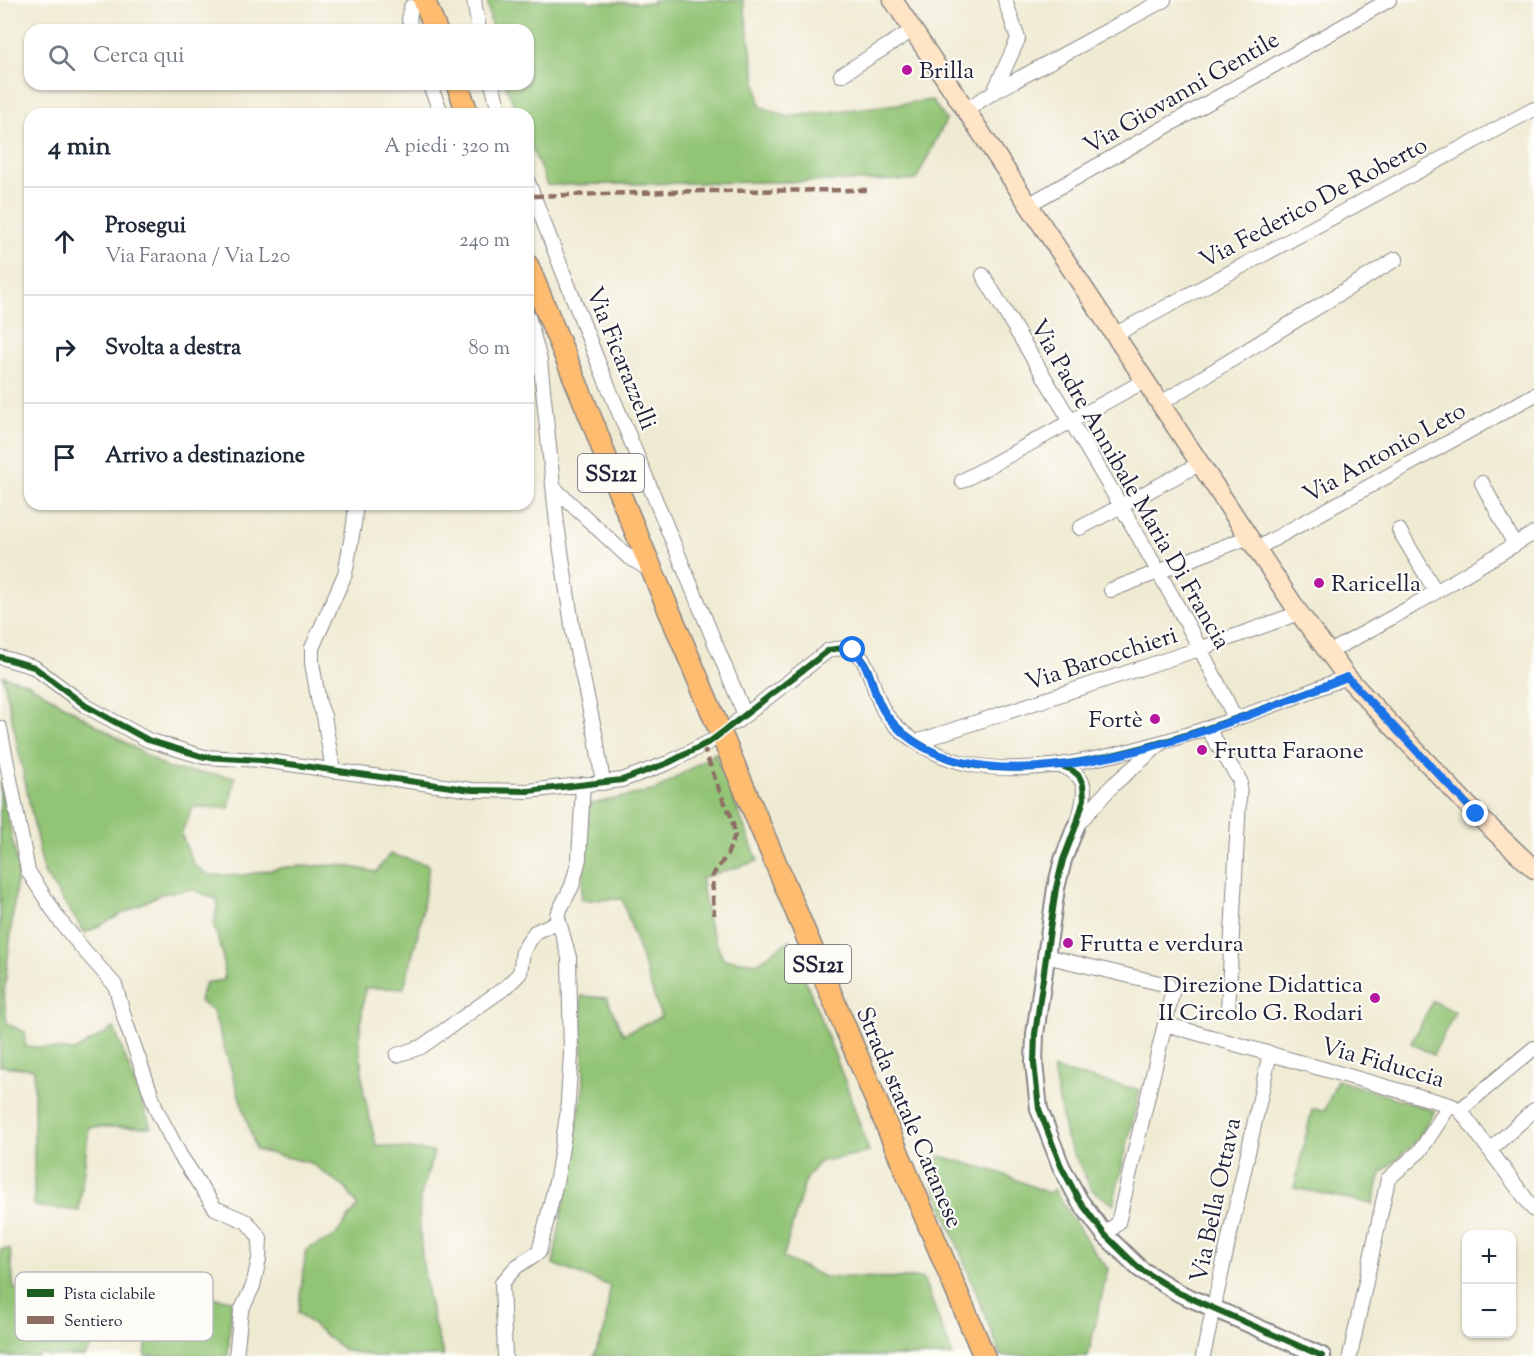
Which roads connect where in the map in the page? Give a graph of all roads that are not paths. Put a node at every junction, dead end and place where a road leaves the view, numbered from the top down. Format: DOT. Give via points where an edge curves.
graph roads {
  1 [pos="474,0"];
  2 [pos="893,0"];
  3 [pos="1005,0"];
  4 [pos="1164,0"];
  5 [pos="1389,0"];
  6 [pos="418,4"];
  7 [pos="410,24"];
  8 [pos="432,24"];
  9 [pos="478,24"];
  10 [pos="913,30"];
  11 [pos="841,75"];
  12 [pos="432,90"];
  13 [pos="459,90"];
  14 [pos="494,90"];
  15 [pos="994,92"];
  16 [pos="439,108"];
  17 [pos="466,108"];
  18 [pos="498,108"];
  19 [pos="1534,109"];
  20 [pos="965,110"];
  21 [pos="534,197"];
  22 [pos="1028,205"];
  23 [pos="1396,259"];
  24 [pos="983,275"];
  25 [pos="534,280"];
  26 [pos="1114,335"];
  27 [pos="534,338"];
  28 [pos="598,362"];
  29 [pos="573,372"];
  30 [pos="1146,380"];
  31 [pos="1534,395"];
  32 [pos="1161,403"];
  33 [pos="1070,422"];
  34 [pos="1201,463"];
  35 [pos="962,481"];
  36 [pos="1482,483"];
  37 [pos="553,487"];
  38 [pos="1121,506"];
  39 [pos="355,510"];
  40 [pos="1080,528"];
  41 [pos="1399,530"];
  42 [pos="1534,533"];
  43 [pos="1252,543"];
  44 [pos="1515,545"];
  45 [pos="652,572"];
  46 [pos="1159,573"];
  47 [pos="1112,590"];
  48 [pos="1436,592"];
  49 [pos="1299,613"];
  50 [pos="1202,648"];
  51 [pos="1328,653"];
  52 [pos="0,657"];
  53 [pos="1347,677"];
  54 [pos="1236,718"];
  55 [pos="0,728"];
  56 [pos="1208,729"];
  57 [pos="711,741"];
  58 [pos="916,742"];
  59 [pos="1161,744"];
  60 [pos="1096,758"];
  61 [pos="1059,765"];
  62 [pos="333,771"];
  63 [pos="603,783"];
  64 [pos="584,784"];
  65 [pos="1083,785"];
  66 [pos="1101,796"];
  67 [pos="1076,826"];
  68 [pos="1534,869"];
  69 [pos="559,921"];
  70 [pos="1045,957"];
  71 [pos="1228,1010"];
  72 [pos="1165,1024"];
  73 [pos="1534,1048"];
  74 [pos="1270,1053"];
  75 [pos="397,1055"];
  76 [pos="1455,1108"];
  77 [pos="1534,1110"];
  78 [pos="1490,1150"];
  79 [pos="1532,1203"];
  80 [pos="1105,1235"];
  81 [pos="1215,1309"];
  82 [pos="236,1356"];
  83 [pos="505,1356"];
  84 [pos="984,1356"];
  85 [pos="1203,1356"];
  86 [pos="1322,1356"];
  87 [pos="1350,1356"];
  1 -- 9 [label="street"];
  2 -- 10 [label="main road"];
  3 -- 15 [label="street" via="1018,39"];
  4 -- 15 [label="street"];
  5 -- 22 [label="street, Via Giovanni Gentile"];
  6 -- 7 [label="street"];
  6 -- 8 [label="main road"];
  10 -- 11 [label="street"];
  10 -- 20 [label="main road"];
  12 -- 16 [label="street"];
  13 -- 17 [label="main road"];
  14 -- 18 [label="street"];
  15 -- 20 [label="street"];
  19 -- 26 [label="street, Via Federico De Roberto"];
  20 -- 22 [label="main road"];
  21 -- 28 [label="street, Via Ficarazzelli"];
  22 -- 26 [label="main road"];
  23 -- 32 [label="street"];
  24 -- 33 [label="street, Via Padre Annibale Maria Di Francia"];
  25 -- 29 [label="main road, Strada statale Catanese / SS121"];
  26 -- 30 [label="main road"];
  27 -- 37 [label="street" via="540,360"];
  28 -- 29 [label="street"];
  28 -- 58 [label="street, Via Ficarazzelli" via="740,719 829,650 842,647 860,656 886,714"];
  29 -- 45 [label="main road, Strada statale Catanese / SS121"];
  30 -- 32 [label="main road"];
  30 -- 33 [label="street"];
  31 -- 43 [label="street, Via Antonio Leto"];
  32 -- 34 [label="main road"];
  33 -- 35 [label="street"];
  33 -- 38 [label="street, Via Padre Annibale Maria Di Francia"];
  34 -- 38 [label="street"];
  34 -- 43 [label="main road"];
  36 -- 44 [label="street"];
  37 -- 45 [label="street" via="626,555"];
  37 -- 63 [label="street" via="573,632"];
  38 -- 40 [label="street"];
  38 -- 46 [label="street, Via Padre Annibale Maria Di Francia"];
  39 -- 62 [label="street" via="345,574 312,648"];
  41 -- 48 [label="street"];
  42 -- 44 [label="street"];
  43 -- 46 [label="street, Via Antonio Leto"];
  43 -- 49 [label="main road"];
  44 -- 48 [label="street"];
  45 -- 84 [label="main road, Strada statale Catanese / SS121"];
  46 -- 47 [label="street, Via Antonio Leto"];
  46 -- 50 [label="street, Via Padre Annibale Maria Di Francia"];
  48 -- 51 [label="street"];
  49 -- 50 [label="street, Via Barocchieri"];
  49 -- 51 [label="main road"];
  50 -- 54 [label="street, Via Padre Annibale Maria Di Francia"];
  50 -- 58 [label="street, Via Barocchieri"];
  51 -- 53 [label="main road"];
  52 -- 62 [label="street" via="34,667 86,706 148,740 204,757 261,760"];
  53 -- 54 [label="street"];
  53 -- 68 [label="main road" via="1476,814"];
  54 -- 56 [label="street"];
  55 -- 82 [label="street" via="28,871 60,921 115,985 157,1111 180,1155 215,1208 247,1222 260,1238 253,1286 241,1311"];
  56 -- 59 [label="street"];
  56 -- 71 [label="street" via="1240,781"];
  57 -- 63 [label="street" via="668,763"];
  58 -- 61 [label="street" via="971,765"];
  59 -- 60 [label="street"];
  59 -- 66 [label="street"];
  60 -- 61 [label="street"];
  60 -- 65 [label="street"];
  61 -- 65 [label="street" via="1072,770"];
  62 -- 64 [label="street" via="472,790 528,791"];
  63 -- 64 [label="street"];
  64 -- 69 [label="street" via="579,859 572,886 556,915"];
  65 -- 66 [label="street" via="1091,794"];
  65 -- 67 [label="street" via="1084,799"];
  66 -- 67 [label="street"];
  67 -- 70 [label="street" via="1056,888"];
  69 -- 75 [label="street" via="535,932 523,951 520,973 506,987 421,1047"];
  69 -- 83 [label="street" via="569,957 572,1034 567,1116 558,1178 539,1252 516,1267 502,1283"];
  70 -- 72 [label="street" via="1170,989"];
  70 -- 80 [label="street" via="1035,1034 1039,1109 1061,1166"];
  72 -- 74 [label="street, Via Fiduccia"];
  72 -- 80 [label="street" via="1118,1223"];
  73 -- 76 [label="street"];
  74 -- 76 [label="street, Via Fiduccia"];
  74 -- 81 [label="street, Via Bella Ottava"];
  76 -- 78 [label="street"];
  76 -- 87 [label="street" via="1420,1151 1388,1179"];
  77 -- 78 [label="street"];
  78 -- 79 [label="street"];
  80 -- 81 [label="street" via="1140,1269"];
  81 -- 85 [label="street, Via Bella Ottava"];
  81 -- 86 [label="street"];
}
